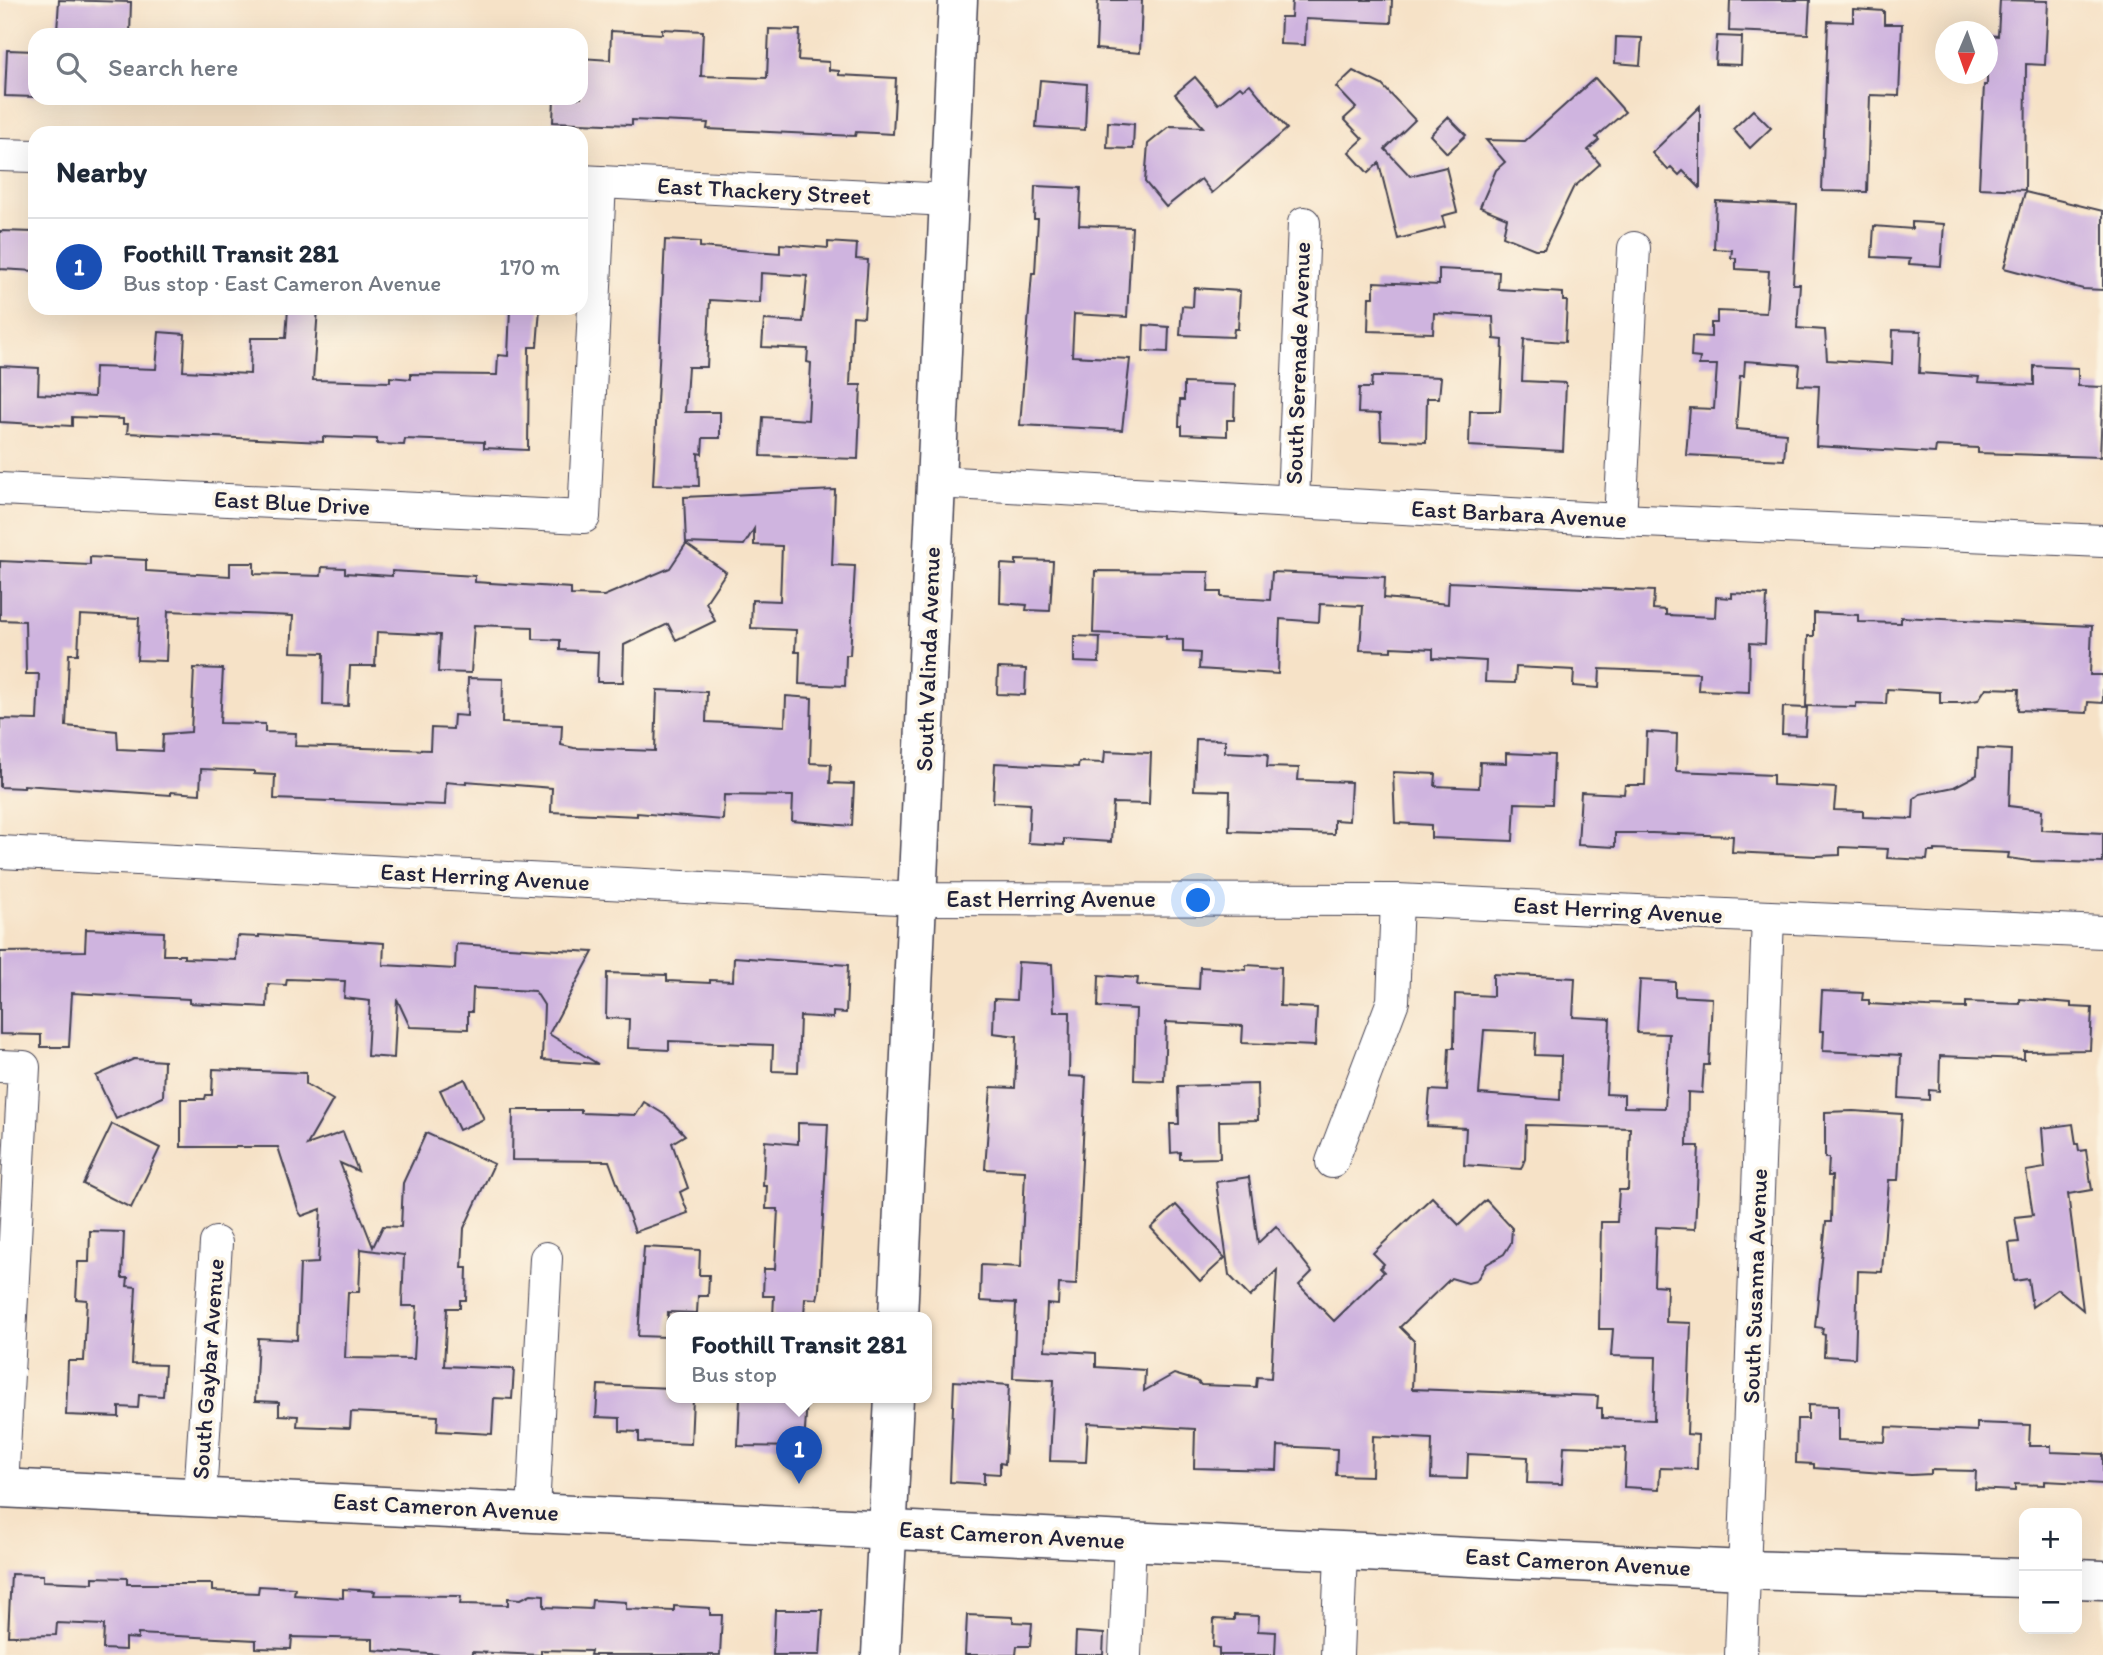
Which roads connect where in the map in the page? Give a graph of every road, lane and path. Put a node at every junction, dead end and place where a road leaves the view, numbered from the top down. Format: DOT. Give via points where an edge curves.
graph roads {
  1 [pos="958,0"];
  2 [pos="0,155"];
  3 [pos="28,156"];
  4 [pos="590,182"];
  5 [pos="948,200"];
  6 [pos="1304,223"];
  7 [pos="1634,248"];
  8 [pos="588,293"];
  9 [pos="588,315"];
  10 [pos="936,482"];
  11 [pos="0,489"];
  12 [pos="1293,502"];
  13 [pos="1620,520"];
  14 [pos="2103,541"];
  15 [pos="0,852"];
  16 [pos="918,899"];
  17 [pos="1397,900"];
  18 [pos="1768,917"];
  19 [pos="2103,932"];
  20 [pos="0,1066"];
  21 [pos="1332,1162"];
  22 [pos="216,1243"];
  23 [pos="546,1258"];
  24 [pos="898,1312"];
  25 [pos="894,1403"];
  26 [pos="1,1488"];
  27 [pos="200,1496"];
  28 [pos="533,1511"];
  29 [pos="888,1529"];
  30 [pos="1130,1541"];
  31 [pos="1341,1552"];
  32 [pos="1745,1570"];
  33 [pos="2019,1578"];
  34 [pos="2082,1579"];
  35 [pos="2103,1580"];
  36 [pos="881,1655"];
  37 [pos="1125,1655"];
  38 [pos="1337,1655"];
  39 [pos="1741,1655"];
  1 -- 5 [label="main road, South Valinda Avenue"];
  2 -- 3 [label="street"];
  4 -- 5 [label="street, East Thackery Street"];
  4 -- 8 [label="street, East Blue Drive"];
  5 -- 10 [label="main road, South Valinda Avenue"];
  6 -- 12 [label="street, South Serenade Avenue"];
  7 -- 13 [label="street"];
  9 -- 11 [label="street, East Blue Drive" via="584,516"];
  10 -- 12 [label="street, East Barbara Avenue"];
  10 -- 16 [label="main road, South Valinda Avenue"];
  12 -- 13 [label="street, East Barbara Avenue"];
  13 -- 14 [label="street, East Barbara Avenue"];
  15 -- 16 [label="street, East Herring Avenue"];
  16 -- 17 [label="street, East Herring Avenue"];
  16 -- 24 [label="main road, South Valinda Avenue"];
  17 -- 18 [label="street, East Herring Avenue"];
  17 -- 21 [label="street" via="1393,1001"];
  18 -- 19 [label="street, East Herring Avenue"];
  18 -- 32 [label="street, South Susanna Avenue"];
  20 -- 26 [label="street" via="24,1067"];
  22 -- 27 [label="street, South Gaybar Avenue"];
  23 -- 28 [label="street"];
  25 -- 29 [label="main road"];
  26 -- 27 [label="main road, East Cameron Avenue"];
  27 -- 28 [label="main road, East Cameron Avenue"];
  28 -- 29 [label="main road, East Cameron Avenue"];
  29 -- 30 [label="main road, East Cameron Avenue"];
  29 -- 36 [label="main road"];
  30 -- 31 [label="main road, East Cameron Avenue"];
  30 -- 37 [label="street"];
  31 -- 32 [label="main road, East Cameron Avenue"];
  31 -- 38 [label="street"];
  32 -- 33 [label="main road, East Cameron Avenue"];
  32 -- 39 [label="street, South Susanna Avenue"];
  34 -- 35 [label="main road"];
}
